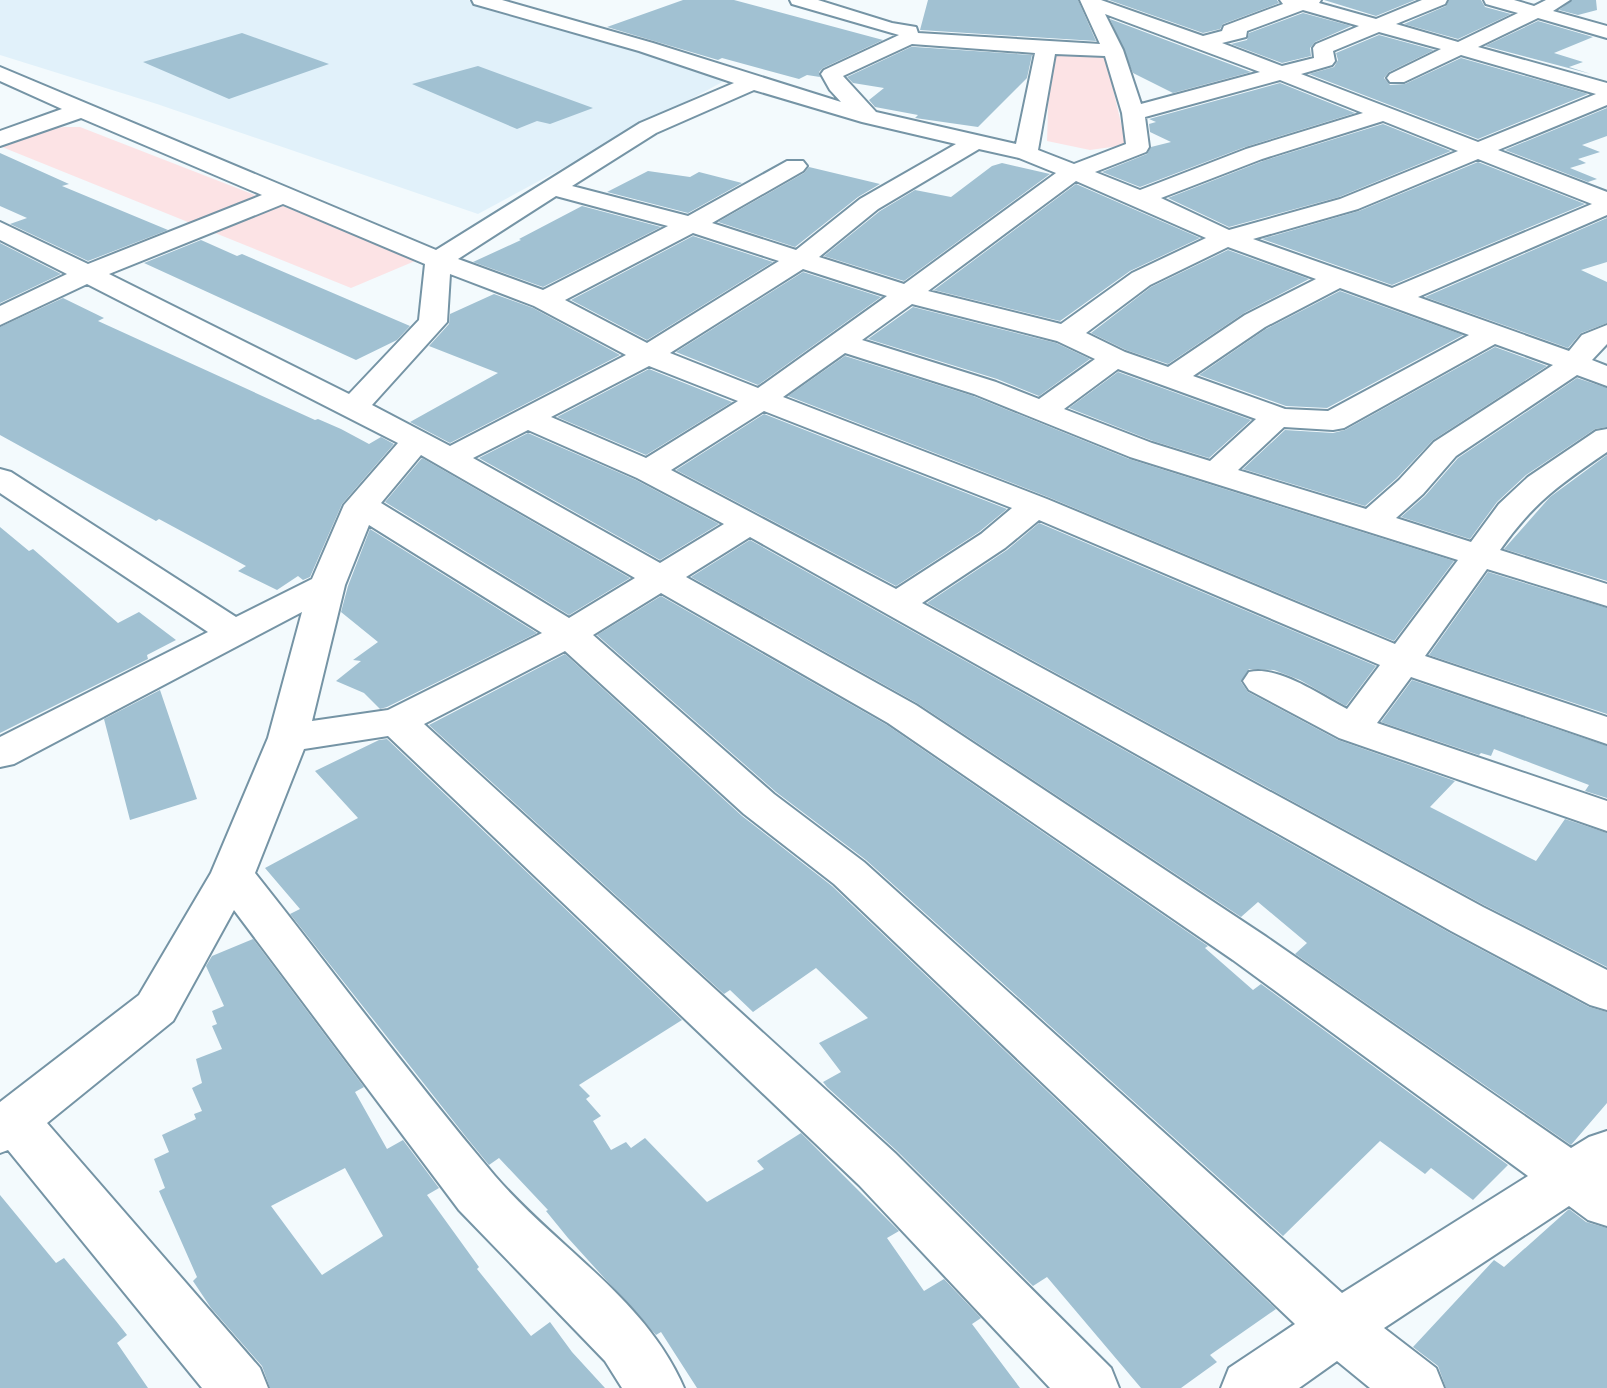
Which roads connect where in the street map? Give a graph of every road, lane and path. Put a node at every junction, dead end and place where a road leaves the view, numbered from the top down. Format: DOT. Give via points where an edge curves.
graph roads {
  1 [pos="481,0"];
  2 [pos="799,0"];
  3 [pos="1438,0"];
  4 [pos="1493,0"];
  5 [pos="1561,0"];
  6 [pos="1096,1"];
  7 [pos="1302,1"];
  8 [pos="578,4"];
  9 [pos="908,10"];
  10 [pos="1535,11"];
  11 [pos="544,17"];
  12 [pos="1382,25"];
  13 [pos="1607,32"];
  14 [pos="909,34"];
  15 [pos="1202,42"];
  16 [pos="1046,48"];
  17 [pos="1458,49"];
  18 [pos="1112,50"];
  19 [pos="0,73"];
  20 [pos="1283,74"];
  21 [pos="1397,78"];
  22 [pos="753,83"];
  23 [pos="1607,90"];
  24 [pos="1607,97"];
  25 [pos="84,109"];
  26 [pos="1132,113"];
  27 [pos="1383,114"];
  28 [pos="870,117"];
  29 [pos="0,139"];
  30 [pos="975,142"];
  31 [pos="1479,151"];
  32 [pos="1026,153"];
  33 [pos="794,166"];
  34 [pos="1073,172"];
  35 [pos="552,188"];
  36 [pos="283,195"];
  37 [pos="1140,198"];
  38 [pos="1607,204"];
  39 [pos="691,224"];
  40 [pos="0,230"];
  41 [pos="1227,238"];
  42 [pos="802,258"];
  43 [pos="438,260"];
  44 [pos="87,274"];
  45 [pos="1338,278"];
  46 [pos="908,294"];
  47 [pos="1395,298"];
  48 [pos="544,300"];
  49 [pos="0,317"];
  50 [pos="1493,333"];
  51 [pos="1607,333"];
  52 [pos="1066,334"];
  53 [pos="841,344"];
  54 [pos="648,355"];
  55 [pos="1115,358"];
  56 [pos="1575,363"];
  57 [pos="1607,377"];
  58 [pos="1171,378"];
  59 [pos="760,400"];
  60 [pos="354,407"];
  61 [pos="1044,410"];
  62 [pos="1277,417"];
  63 [pos="529,419"];
  64 [pos="1607,438"];
  65 [pos="433,449"];
  66 [pos="648,471"];
  67 [pos="1216,473"];
  68 [pos="0,479"];
  69 [pos="362,505"];
  70 [pos="1035,506"];
  71 [pos="1373,521"];
  72 [pos="749,523"];
  73 [pos="1480,555"];
  74 [pos="660,579"];
  75 [pos="327,585"];
  76 [pos="1607,595"];
  77 [pos="896,605"];
  78 [pos="236,634"];
  79 [pos="569,634"];
  80 [pos="1400,660"];
  81 [pos="1262,681"];
  82 [pos="397,722"];
  83 [pos="1353,729"];
  84 [pos="1607,730"];
  85 [pos="288,738"];
  86 [pos="0,754"];
  87 [pos="1607,816"];
  88 [pos="232,875"];
  89 [pos="1607,992"];
  90 [pos="8,1126"];
  91 [pos="1594,1178"];
  92 [pos="1338,1327"];
  93 [pos="239,1388"];
  94 [pos="655,1388"];
  95 [pos="1090,1388"];
  96 [pos="1250,1388"];
  97 [pos="1415,1388"];
  1 -- 11 [label="street"];
  2 -- 14 [label="street"];
  3 -- 12 [label="street"];
  4 -- 10 [label="street"];
  5 -- 10 [label="street"];
  6 -- 15 [label="street"];
  6 -- 18 [label="street"];
  7 -- 12 [label="street"];
  7 -- 15 [label="street" via="1230,30 1239,33"];
  8 -- 11 [label="street"];
  9 -- 14 [label="street"];
  10 -- 13 [label="street"];
  10 -- 17 [label="street"];
  11 -- 22 [label="street"];
  12 -- 17 [label="street"];
  12 -- 20 [label="street" via="1323,48 1325,61"];
  14 -- 16 [label="street"];
  14 -- 28 [label="street" via="831,74 836,86"];
  15 -- 20 [label="street"];
  16 -- 18 [label="street"];
  16 -- 32 [label="street"];
  17 -- 21 [label="street"];
  17 -- 23 [label="street"];
  18 -- 26 [label="street"];
  19 -- 25 [label="street"];
  20 -- 26 [label="street"];
  20 -- 27 [label="street"];
  22 -- 28 [label="street"];
  22 -- 35 [label="street" via="649,128"];
  24 -- 31 [label="street"];
  25 -- 29 [label="street"];
  25 -- 36 [label="street"];
  26 -- 34 [label="street" via="1138,147"];
  27 -- 31 [label="street"];
  27 -- 37 [label="street" via="1254,154"];
  28 -- 30 [label="street"];
  30 -- 32 [label="street"];
  30 -- 42 [label="street" via="869,204"];
  31 -- 38 [label="street"];
  31 -- 41 [label="street" via="1349,204"];
  32 -- 34 [label="street"];
  33 -- 39 [label="street"];
  34 -- 37 [label="street"];
  34 -- 46 [label="street"];
  35 -- 39 [label="street"];
  35 -- 43 [label="street"];
  36 -- 43 [label="street"];
  36 -- 44 [label="street"];
  37 -- 41 [label="street"];
  38 -- 47 [label="street"];
  39 -- 42 [label="street"];
  39 -- 48 [label="street"];
  40 -- 44 [label="street"];
  41 -- 45 [label="street"];
  41 -- 52 [label="street" via="1141,279"];
  42 -- 46 [label="street"];
  42 -- 54 [label="street"];
  43 -- 48 [label="street"];
  43 -- 60 [label="street" via="433,322"];
  44 -- 49 [label="street"];
  44 -- 60 [label="street"];
  45 -- 47 [label="street"];
  45 -- 58 [label="street" via="1255,321"];
  46 -- 52 [label="street"];
  46 -- 53 [label="street"];
  47 -- 50 [label="street"];
  48 -- 54 [label="street"];
  50 -- 56 [label="street"];
  50 -- 62 [label="street" via="1333,421"];
  51 -- 56 [label="street" via="1592,341"];
  52 -- 55 [label="street"];
  53 -- 59 [label="street"];
  53 -- 61 [label="street"];
  54 -- 59 [label="street"];
  54 -- 63 [label="street"];
  55 -- 58 [label="street"];
  55 -- 61 [label="street"];
  56 -- 57 [label="street"];
  56 -- 71 [label="street" via="1445,449"];
  58 -- 62 [label="street"];
  59 -- 66 [label="street"];
  59 -- 70 [label="street"];
  60 -- 65 [label="street"];
  61 -- 67 [label="street" via="1141,450"];
  62 -- 67 [label="street"];
  63 -- 65 [label="street"];
  63 -- 66 [label="street"];
  64 -- 73 [label="street" via="1539,484 1511,511"];
  65 -- 69 [label="street"];
  65 -- 74 [label="street"];
  66 -- 72 [label="street"];
  67 -- 71 [label="street"];
  68 -- 78 [label="street"];
  69 -- 75 [label="street"];
  69 -- 79 [label="street"];
  70 -- 77 [label="street" via="993,541"];
  70 -- 80 [label="street"];
  71 -- 73 [label="street"];
  72 -- 74 [label="street"];
  72 -- 77 [label="street"];
  73 -- 76 [label="street"];
  73 -- 80 [label="street"];
  74 -- 79 [label="street"];
  74 -- 91 [label="street" via="902,713"];
  75 -- 78 [label="street"];
  75 -- 85 [label="street"];
  77 -- 89 [label="street"];
  78 -- 86 [label="street"];
  79 -- 82 [label="street"];
  79 -- 92 [label="street" via="759,804 849,873"];
  80 -- 83 [label="street"];
  80 -- 84 [label="street"];
  81 -- 83 [label="street"];
  82 -- 85 [label="street"];
  82 -- 95 [label="street" via="877,1169"];
  83 -- 87 [label="street"];
  85 -- 88 [label="street"];
  88 -- 90 [label="street" via="156,1008"];
  88 -- 94 [label="street" via="478,1194 625,1342"];
  90 -- 93 [label="street"];
  91 -- 92 [label="street"];
  92 -- 96 [label="street"];
  92 -- 97 [label="street"];
}
